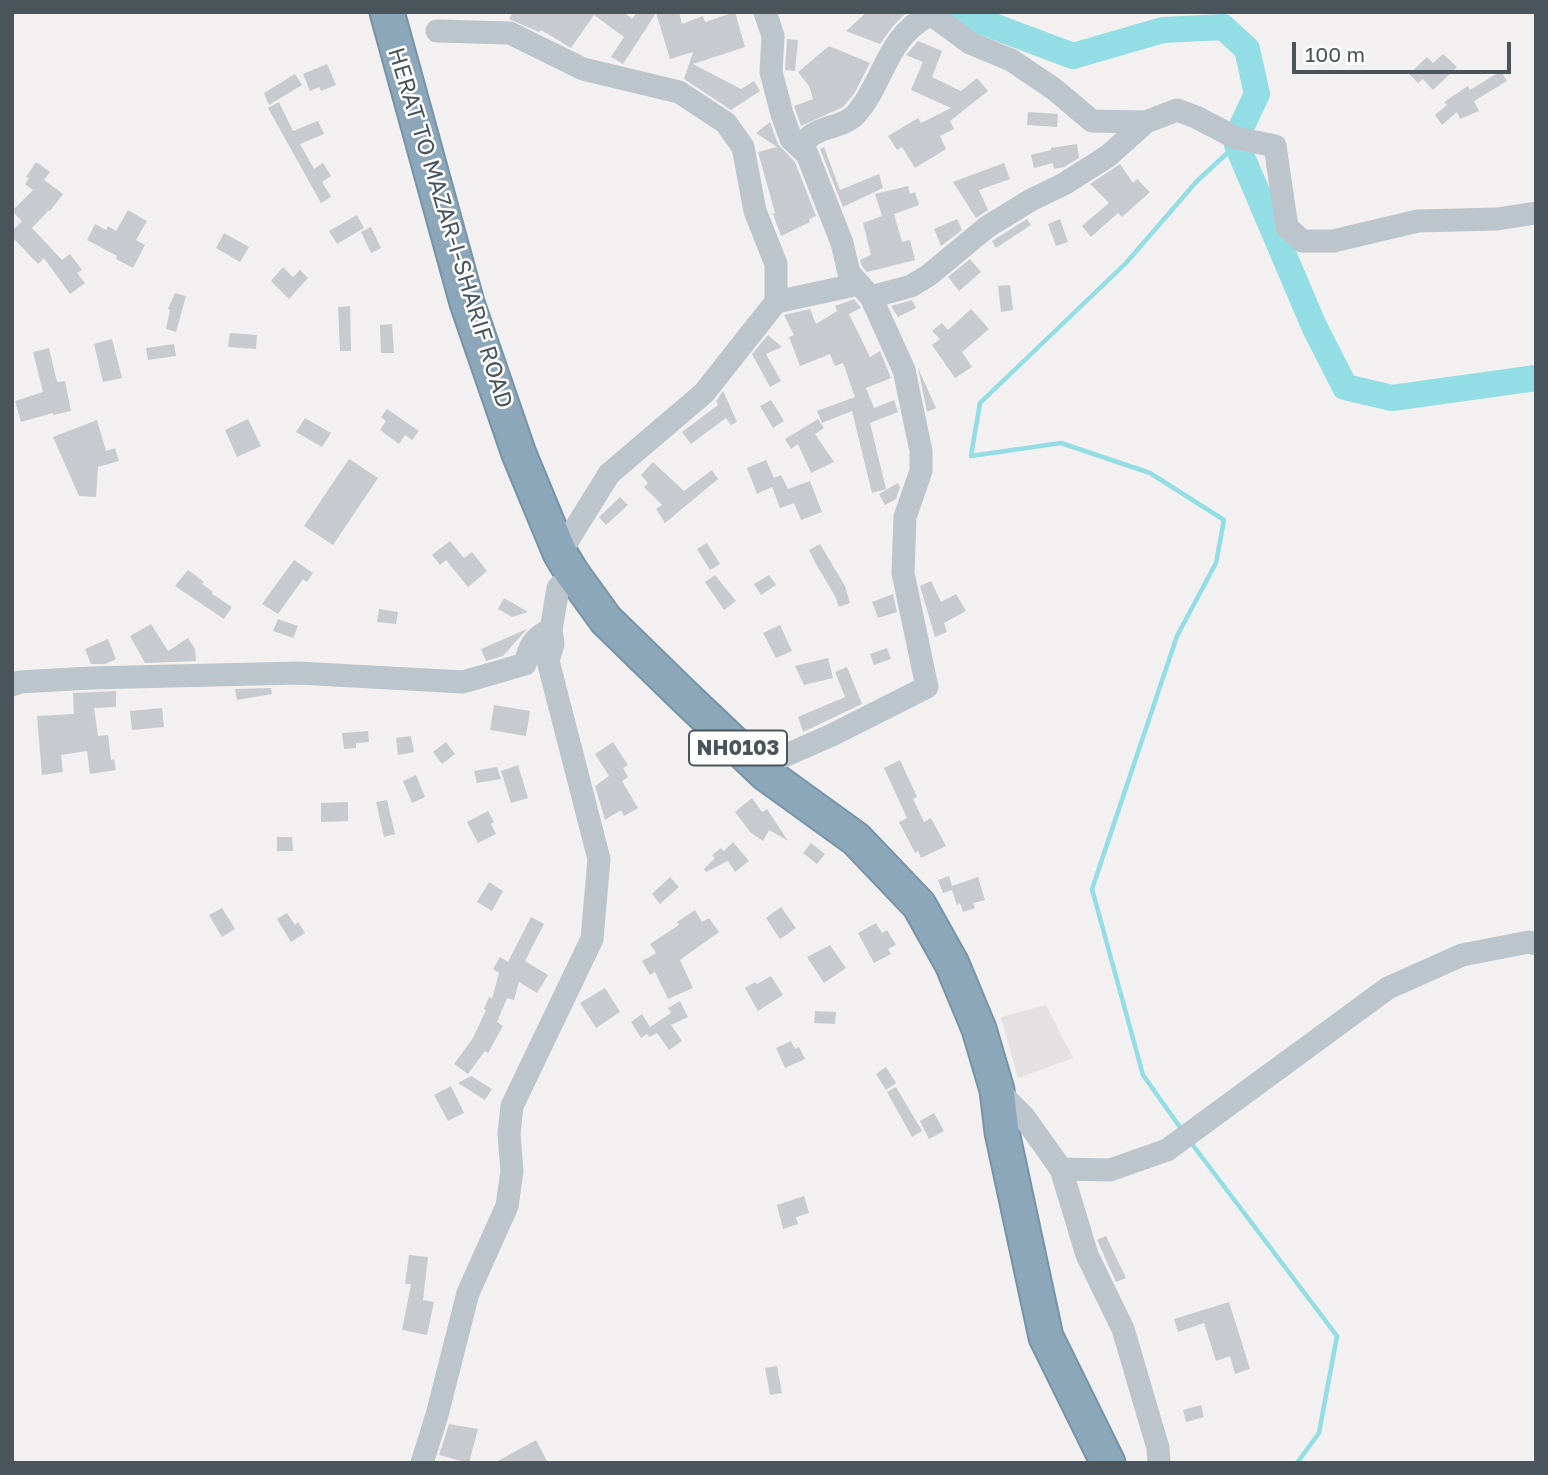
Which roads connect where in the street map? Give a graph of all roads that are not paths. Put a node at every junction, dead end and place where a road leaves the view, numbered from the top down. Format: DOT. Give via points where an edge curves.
graph roads {
  1 [pos="387,12"];
  2 [pos="765,12"];
  3 [pos="929,14"];
  4 [pos="437,31"];
  5 [pos="1146,122"];
  6 [pos="800,147"];
  7 [pos="1536,213"];
  8 [pos="865,290"];
  9 [pos="776,302"];
  10 [pos="566,563"];
  11 [pos="551,630"];
  12 [pos="12,685"];
  13 [pos="766,774"];
  14 [pos="1536,944"];
  15 [pos="998,1090"];
  16 [pos="1061,1169"];
  17 [pos="422,1463"];
  18 [pos="1108,1463"];
  19 [pos="1159,1463"];
  1 -- 10 [label="highway, HERAT TO MAZAR-I-SHARIF ROAD / NH0103" via="467,303 519,454"];
  2 -- 6 [label="street" via="773,36 771,72 791,139"];
  3 -- 5 [label="street" via="970,43 1011,61 1054,89 1092,121"];
  3 -- 6 [label="street" via="913,23 886,60 854,117 813,134"];
  4 -- 9 [label="street" via="510,33 583,69 679,92 726,123 743,147 755,211 776,264"];
  5 -- 7 [label="street" via="1177,110 1236,138 1275,146 1287,227 1302,241 1333,241 1418,222"];
  5 -- 8 [label="street" via="1108,156 987,227 911,286"];
  6 -- 8 [label="street" via="812,165 849,273"];
  8 -- 9 [label="street"];
  8 -- 13 [label="street" via="904,370 921,451 921,471 905,517 903,573 926,687 777,759"];
  9 -- 10 [label="street" via="704,393 609,474"];
  10 -- 11 [label="street"];
  10 -- 13 [label="highway, HERAT TO MAZAR-I-SHARIF ROAD / NH0103" via="606,620"];
  11 -- 12 [label="street" via="538,635 525,664 463,682 298,673 90,678"];
  11 -- 17 [label="street" via="548,661 598,859 592,939 512,1106 508,1206 468,1293"];
  13 -- 15 [label="highway, HERAT TO MAZAR-I-SHARIF ROAD / NH0103" via="856,839 919,905 952,964"];
  14 -- 16 [label="street" via="1462,955 1388,988 1167,1150 1110,1170"];
  15 -- 16 [label="street"];
  15 -- 18 [label="highway, HERAT TO MAZAR-I-SHARIF ROAD / NH0103" via="1002,1132 1046,1337"];
  16 -- 19 [label="street" via="1087,1255 1123,1329"];
}
